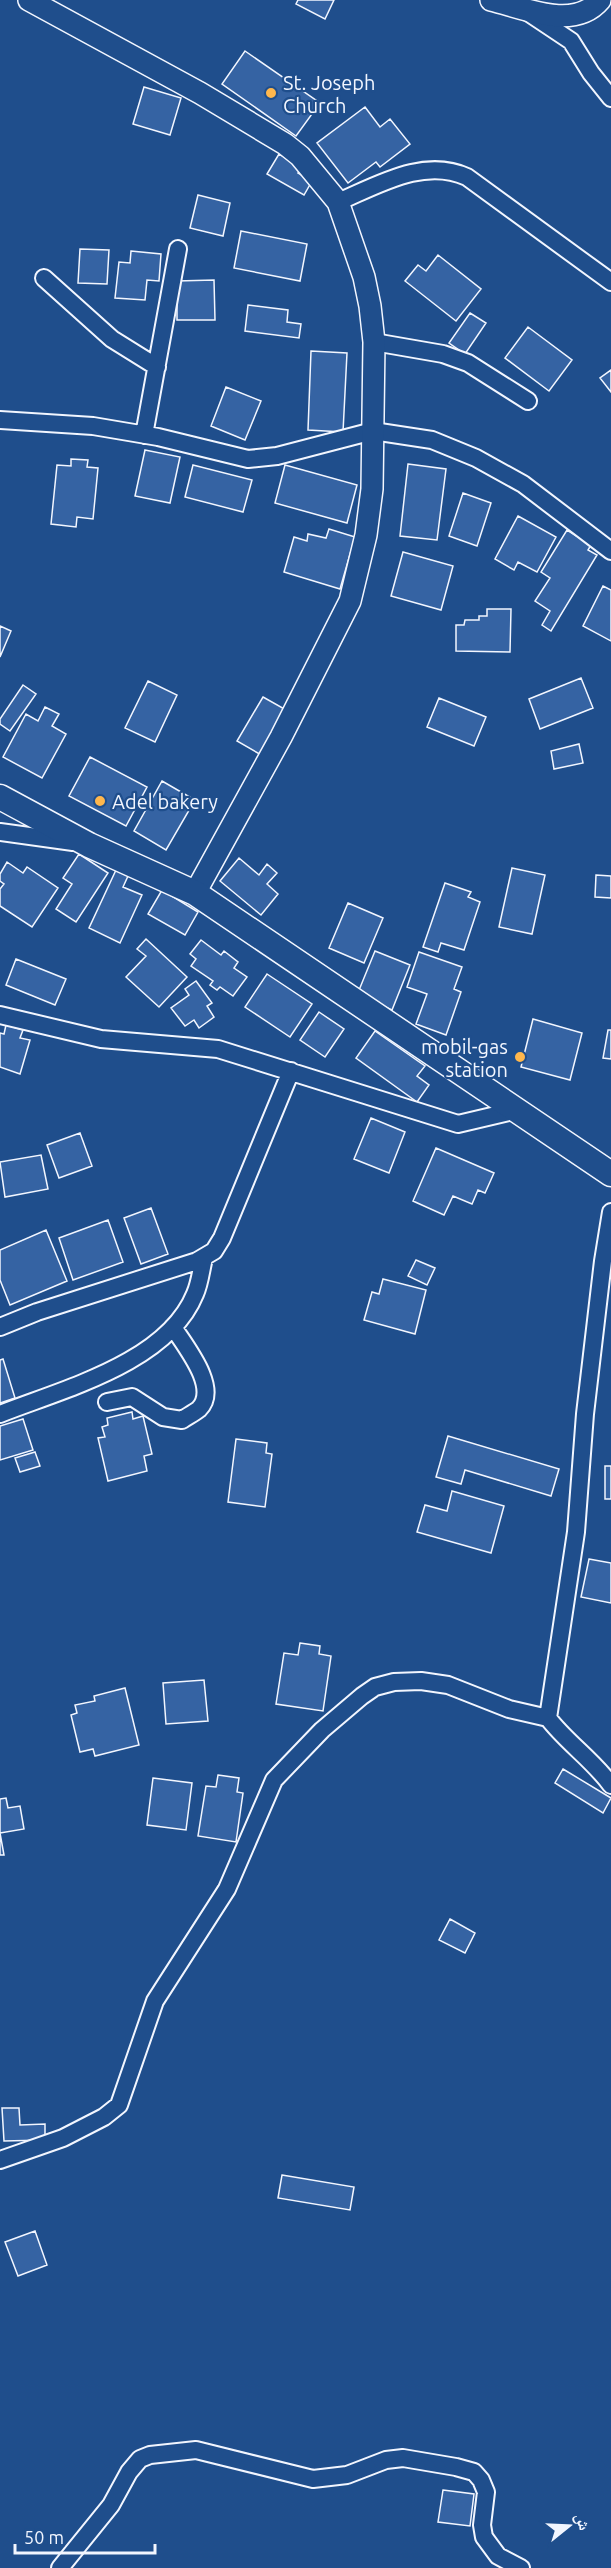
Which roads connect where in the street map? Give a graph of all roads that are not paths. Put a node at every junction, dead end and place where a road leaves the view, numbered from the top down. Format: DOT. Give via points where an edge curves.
graph roads {
  1 [pos="29,0"];
  2 [pos="491,0"];
  3 [pos="603,1"];
  4 [pos="521,8"];
  5 [pos="611,98"];
  6 [pos="338,202"];
  7 [pos="178,249"];
  8 [pos="44,278"];
  9 [pos="611,282"];
  10 [pos="374,342"];
  11 [pos="157,367"];
  12 [pos="528,401"];
  13 [pos="0,420"];
  14 [pos="373,431"];
  15 [pos="144,435"];
  16 [pos="611,551"];
  17 [pos="0,797"];
  18 [pos="0,832"];
  19 [pos="89,844"];
  20 [pos="195,893"];
  21 [pos="0,1015"];
  22 [pos="291,1071"];
  23 [pos="517,1110"];
  24 [pos="611,1174"];
  25 [pos="611,1212"];
  26 [pos="204,1258"];
  27 [pos="0,1327"];
  28 [pos="173,1327"];
  29 [pos="107,1402"];
  30 [pos="0,1414"];
  31 [pos="548,1718"];
  32 [pos="611,1785"];
  33 [pos="0,2160"];
  34 [pos="60,2568"];
  35 [pos="521,2568"];
  1 -- 6 [label="street" via="285,144 318,175"];
  2 -- 4 [label="street"];
  3 -- 4 [label="street" via="579,15 543,14"];
  4 -- 5 [label="street" via="571,41"];
  6 -- 9 [label="street" via="396,177 439,168 453,171 467,177"];
  6 -- 10 [label="street" via="364,277"];
  7 -- 11 [label="street"];
  8 -- 11 [label="street" via="112,339"];
  10 -- 12 [label="street" via="443,354 468,363"];
  10 -- 14 [label="street"];
  11 -- 15 [label="street"];
  13 -- 15 [label="street" via="93,426"];
  14 -- 15 [label="street" via="277,456 248,459"];
  14 -- 16 [label="street" via="432,440 476,458 523,484"];
  14 -- 20 [label="street" via="368,524 351,601"];
  17 -- 19 [label="main road"];
  18 -- 19 [label="street"];
  19 -- 20 [label="main road"];
  20 -- 23 [label="main road"];
  21 -- 22 [label="street" via="101,1039 218,1049"];
  22 -- 23 [label="street" via="458,1124"];
  22 -- 26 [label="street" via="222,1238"];
  23 -- 24 [label="main road"];
  25 -- 31 [label="street" via="585,1414 576,1532"];
  26 -- 27 [label="street"];
  26 -- 28 [label="street" via="195,1294"];
  28 -- 29 [label="street" via="199,1367 207,1389 201,1407 182,1420 163,1417 132,1397"];
  28 -- 30 [label="street" via="146,1351 112,1370"];
  31 -- 32 [label="street"];
  31 -- 33 [label="street" via="509,1709 447,1685 421,1681 394,1682 362,1696 322,1730 270,1785 227,1890 155,2001 119,2105 63,2138"];
  34 -- 35 [label="street" via="111,2505 140,2459 195,2450 313,2479 347,2475 386,2460 403,2458 474,2472 486,2492 484,2537 498,2556"];
}
